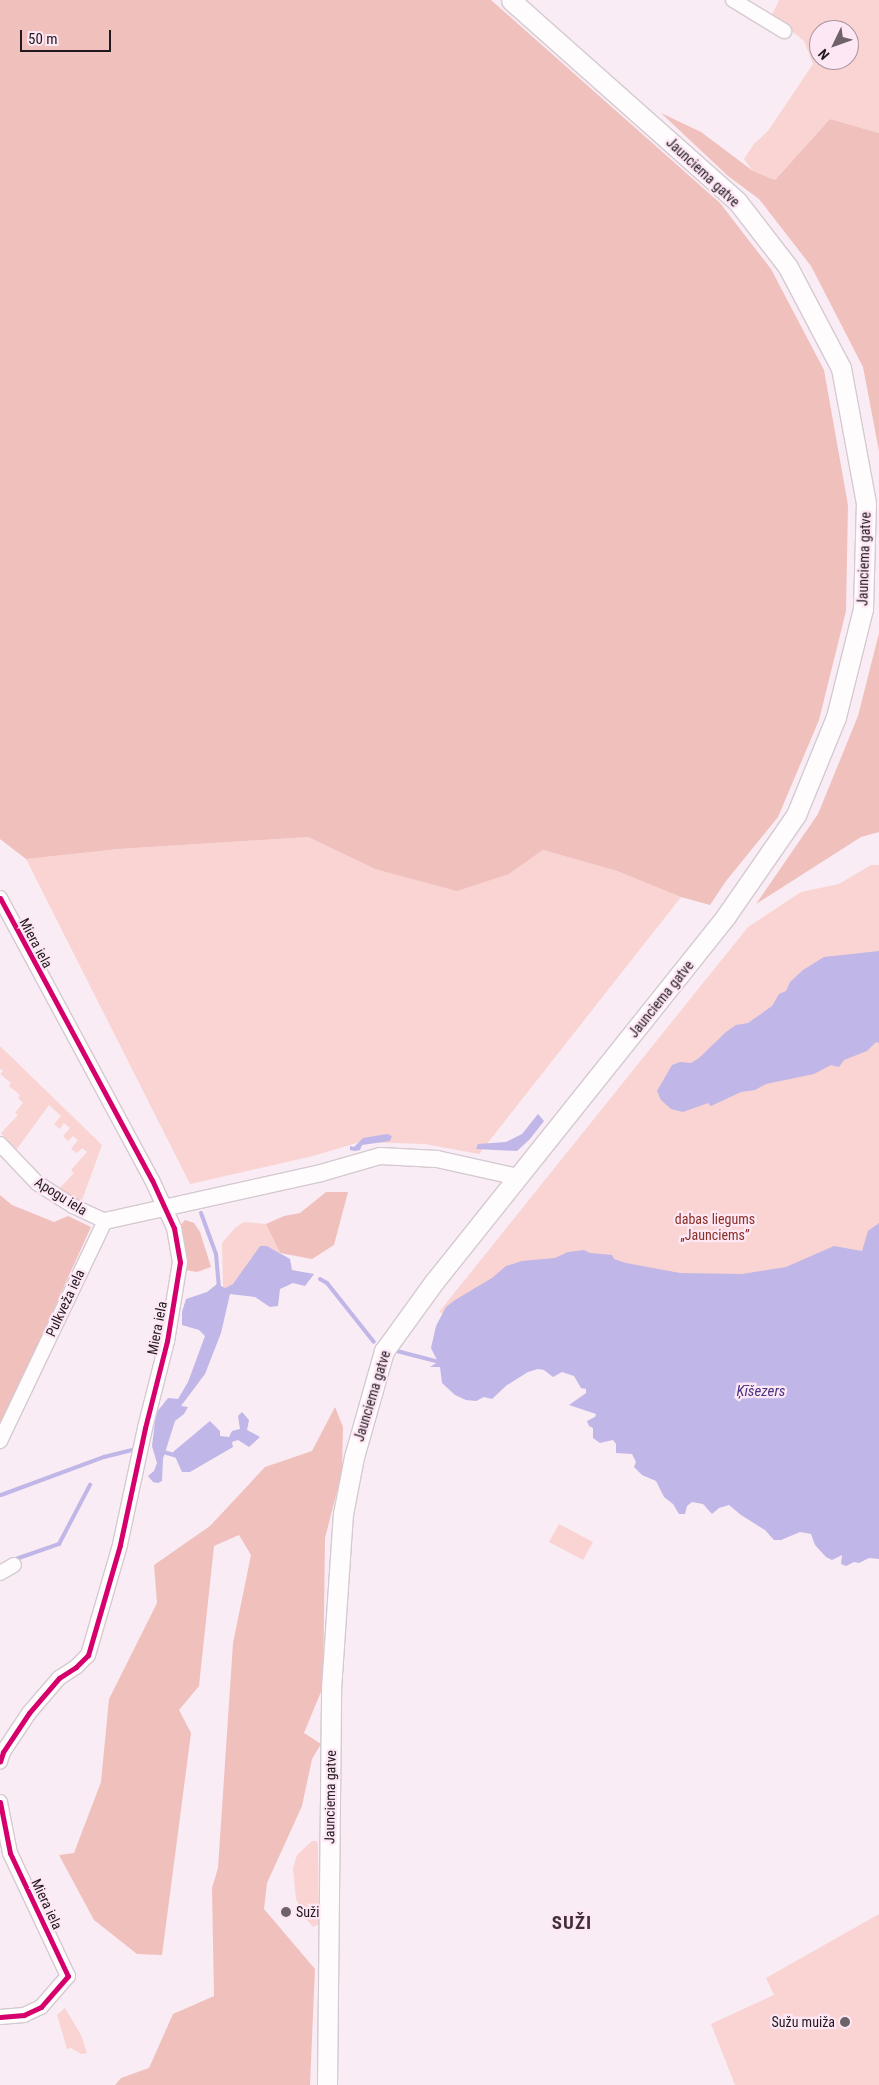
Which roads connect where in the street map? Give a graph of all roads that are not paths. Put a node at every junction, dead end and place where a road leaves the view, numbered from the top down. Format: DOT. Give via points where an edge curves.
graph roads {
  1 [pos="511,0"];
  2 [pos="733,0"];
  3 [pos="784,31"];
  4 [pos="0,898"];
  5 [pos="0,1144"];
  6 [pos="518,1177"];
  7 [pos="166,1208"];
  8 [pos="105,1221"];
  9 [pos="0,1441"];
  10 [pos="14,1565"];
  11 [pos="0,1573"];
  12 [pos="0,1762"];
  13 [pos="0,1802"];
  14 [pos="0,2017"];
  15 [pos="328,2085"];
  1 -- 6 [label="main road, Jaunciema gatve" via="737,201 788,267 841,368 866,503 863,609 836,718 796,815 726,916"];
  2 -- 3 [label="street"];
  4 -- 7 [label="street, Miera iela"];
  5 -- 8 [label="street, Apogu iela" via="37,1183 73,1206"];
  6 -- 7 [label="street" via="437,1158 380,1156 321,1173"];
  6 -- 15 [label="main road, Jaunciema gatve" via="384,1351 347,1486 331,1689"];
  7 -- 8 [label="street"];
  7 -- 12 [label="street, Miera iela" via="174,1228 180,1262 166,1341 120,1545 88,1655 59,1678 28,1713"];
  8 -- 9 [label="street, Pulkveža iela"];
  10 -- 11 [label="street"];
  13 -- 14 [label="street, Miera iela" via="10,1853 68,1976 41,2006 24,2015"];
}
